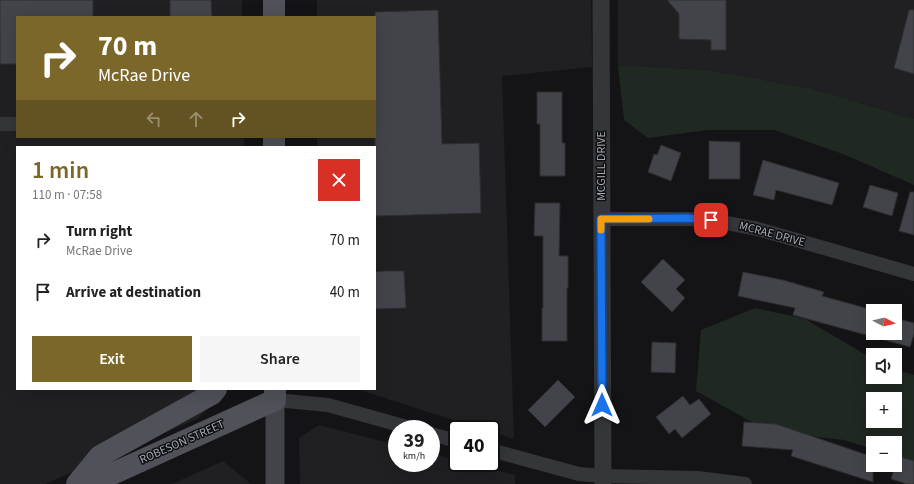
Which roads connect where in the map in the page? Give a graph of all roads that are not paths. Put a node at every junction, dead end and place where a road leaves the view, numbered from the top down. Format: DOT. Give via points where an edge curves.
graph roads {
  1 [pos="274,0"];
  2 [pos="600,0"];
  3 [pos="274,16"];
  4 [pos="0,124"];
  5 [pos="16,124"];
  6 [pos="601,219"];
  7 [pos="914,274"];
  8 [pos="215,390"];
  9 [pos="274,394"];
  10 [pos="388,422"];
  11 [pos="500,452"];
  12 [pos="603,480"];
  13 [pos="77,484"];
  14 [pos="90,484"];
  15 [pos="275,484"];
  16 [pos="745,484"];
  1 -- 3 [label="main road"];
  2 -- 6 [label="street, MCGILL DRIVE"];
  4 -- 5 [label="street"];
  6 -- 7 [label="street, MCRAE DRIVE" via="687,218 735,224"];
  6 -- 12 [label="street, MCGILL DRIVE"];
  8 -- 13 [label="main road" via="100,456"];
  9 -- 10 [label="street" via="328,405"];
  9 -- 14 [label="main road, ROBESON STREET"];
  9 -- 15 [label="main road"];
  11 -- 12 [label="street"];
  12 -- 16 [label="street" via="698,478"];
}
